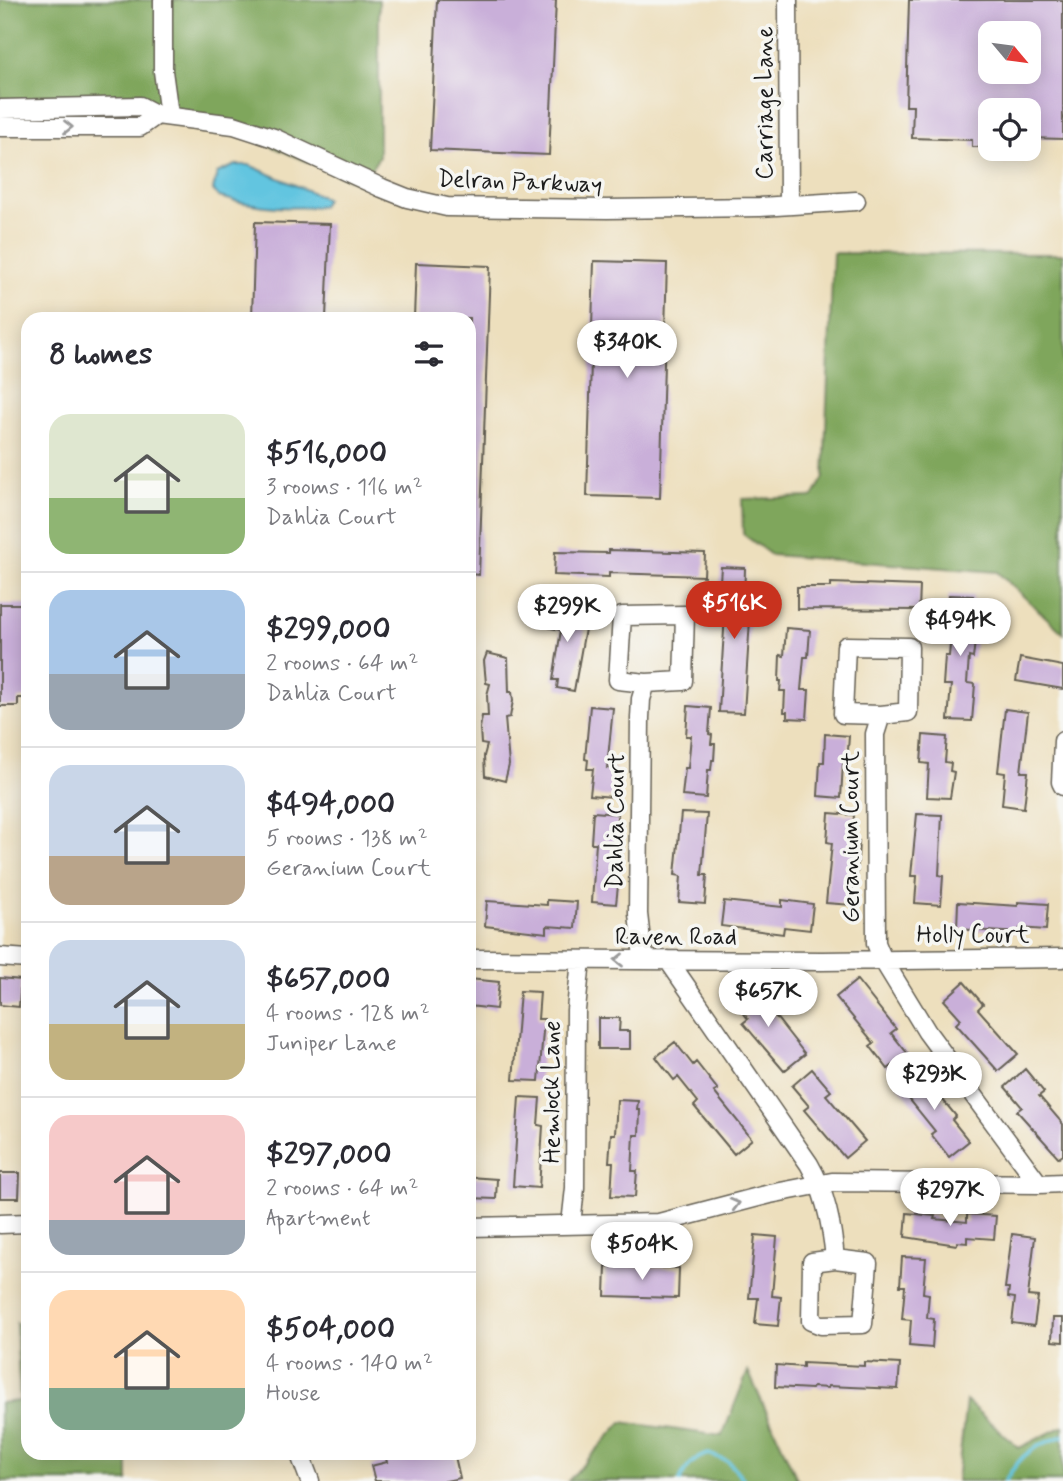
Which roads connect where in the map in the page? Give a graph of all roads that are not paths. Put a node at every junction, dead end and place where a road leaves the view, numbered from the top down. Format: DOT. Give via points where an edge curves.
graph roads {
  1 [pos="163,0"];
  2 [pos="788,0"];
  3 [pos="0,109"];
  4 [pos="163,115"];
  5 [pos="0,127"];
  6 [pos="856,201"];
  7 [pos="789,205"];
  8 [pos="646,683"];
  9 [pos="881,715"];
  10 [pos="1063,741"];
  11 [pos="1063,786"];
  12 [pos="0,957"];
  13 [pos="21,958"];
  14 [pos="1063,958"];
  15 [pos="476,959"];
  16 [pos="581,960"];
  17 [pos="647,960"];
  18 [pos="668,960"];
  19 [pos="883,960"];
  20 [pos="819,1183"];
  21 [pos="1063,1183"];
  22 [pos="1039,1185"];
  23 [pos="21,1223"];
  24 [pos="0,1224"];
  25 [pos="571,1224"];
  26 [pos="476,1227"];
  27 [pos="835,1259"];
  28 [pos="302,1460"];
  29 [pos="310,1481"];
  1 -- 4 [label="street"];
  2 -- 7 [label="street, Carriage Lane"];
  3 -- 4 [label="street, Delran Parkway" via="140,106"];
  5 -- 4 [label="street, Delran Parkway, one-way" via="140,127"];
  4 -- 7 [label="street, Delran Parkway" via="234,125 274,138 407,198 447,207"];
  6 -- 7 [label="street, Delran Parkway"];
  8 -- 8 [label="street" via="683,681 685,615 622,616 618,680"];
  8 -- 17 [label="street, Dahlia Court" via="640,718 638,887 640,938"];
  9 -- 9 [label="street" via="908,712 909,647 846,646 843,714"];
  9 -- 19 [label="street, Geranium Court" via="875,734 875,934"];
  10 -- 11 [label="street"];
  12 -- 13 [label="street"];
  14 -- 19 [label="street, Holly Court"];
  15 -- 16 [label="street, Raven Road"];
  17 -- 16 [label="street, Raven Road, one-way"];
  16 -- 25 [label="street, Hemlock Lane"];
  17 -- 18 [label="street, Raven Road"];
  18 -- 19 [label="street, Raven Road"];
  18 -- 20 [label="street"];
  19 -- 22 [label="street, Geranium Court" via="927,1032"];
  20 -- 22 [label="street"];
  25 -- 20 [label="street, one-way" via="659,1223"];
  20 -- 27 [label="street"];
  21 -- 22 [label="street"];
  23 -- 24 [label="street"];
  25 -- 26 [label="street"];
  27 -- 27 [label="street" via="868,1264 863,1324 811,1321 812,1262"];
  28 -- 29 [label="street"];
}
